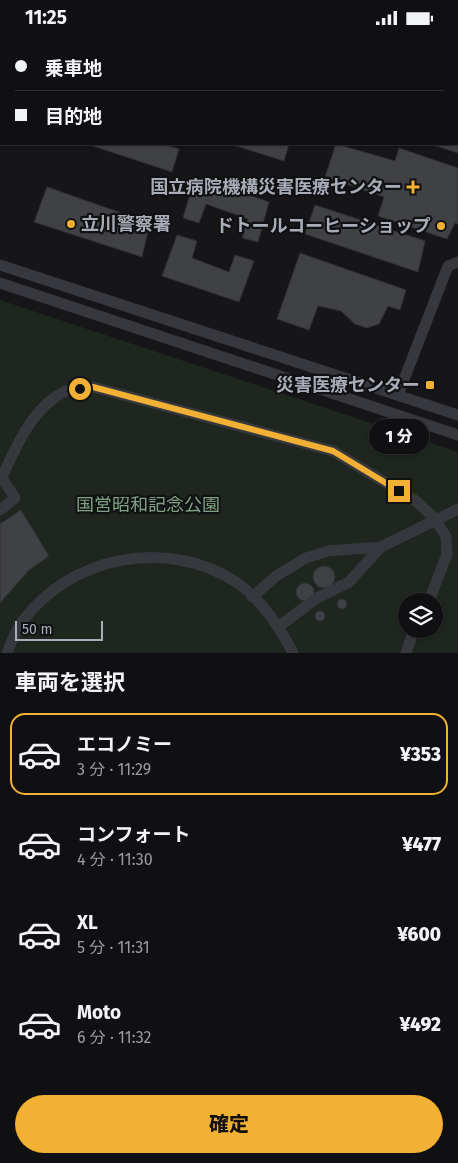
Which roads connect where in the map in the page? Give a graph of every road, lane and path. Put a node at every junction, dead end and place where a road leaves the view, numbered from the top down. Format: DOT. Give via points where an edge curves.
graph roads {
  1 [pos="458,262"];
  2 [pos="0,265"];
  3 [pos="0,283"];
  4 [pos="398,395"];
  5 [pos="458,415"];
  6 [pos="458,435"];
  7 [pos="1,476"];
  8 [pos="458,509"];
  9 [pos="0,510"];
  10 [pos="436,520"];
  11 [pos="381,547"];
  12 [pos="432,593"];
  13 [pos="252,597"];
  14 [pos="278,627"];
  15 [pos="411,638"];
  16 [pos="6,653"];
  17 [pos="293,653"];
  18 [pos="406,653"];
  1 -- 4 [label="street" via="448,266"];
  2 -- 4 [label="street"];
  3 -- 6 [label="street"];
  4 -- 5 [label="street"];
  7 -- 9 [label="street" via="15,498"];
  7 -- 10 [label="street" via="23,432 45,406 67,390 93,387 333,451 416,501"];
  8 -- 10 [label="street"];
  10 -- 11 [label="street"];
  10 -- 12 [label="street" via="446,537 447,554"];
  11 -- 13 [label="street" via="328,551 306,558 276,576"];
  11 -- 14 [label="street" via="349,583 317,598"];
  13 -- 14 [label="street"];
  13 -- 16 [label="street" via="238,583 192,562 170,558 124,559 79,575 48,593 21,623"];
  14 -- 17 [label="street"];
  15 -- 18 [label="street"];
}
